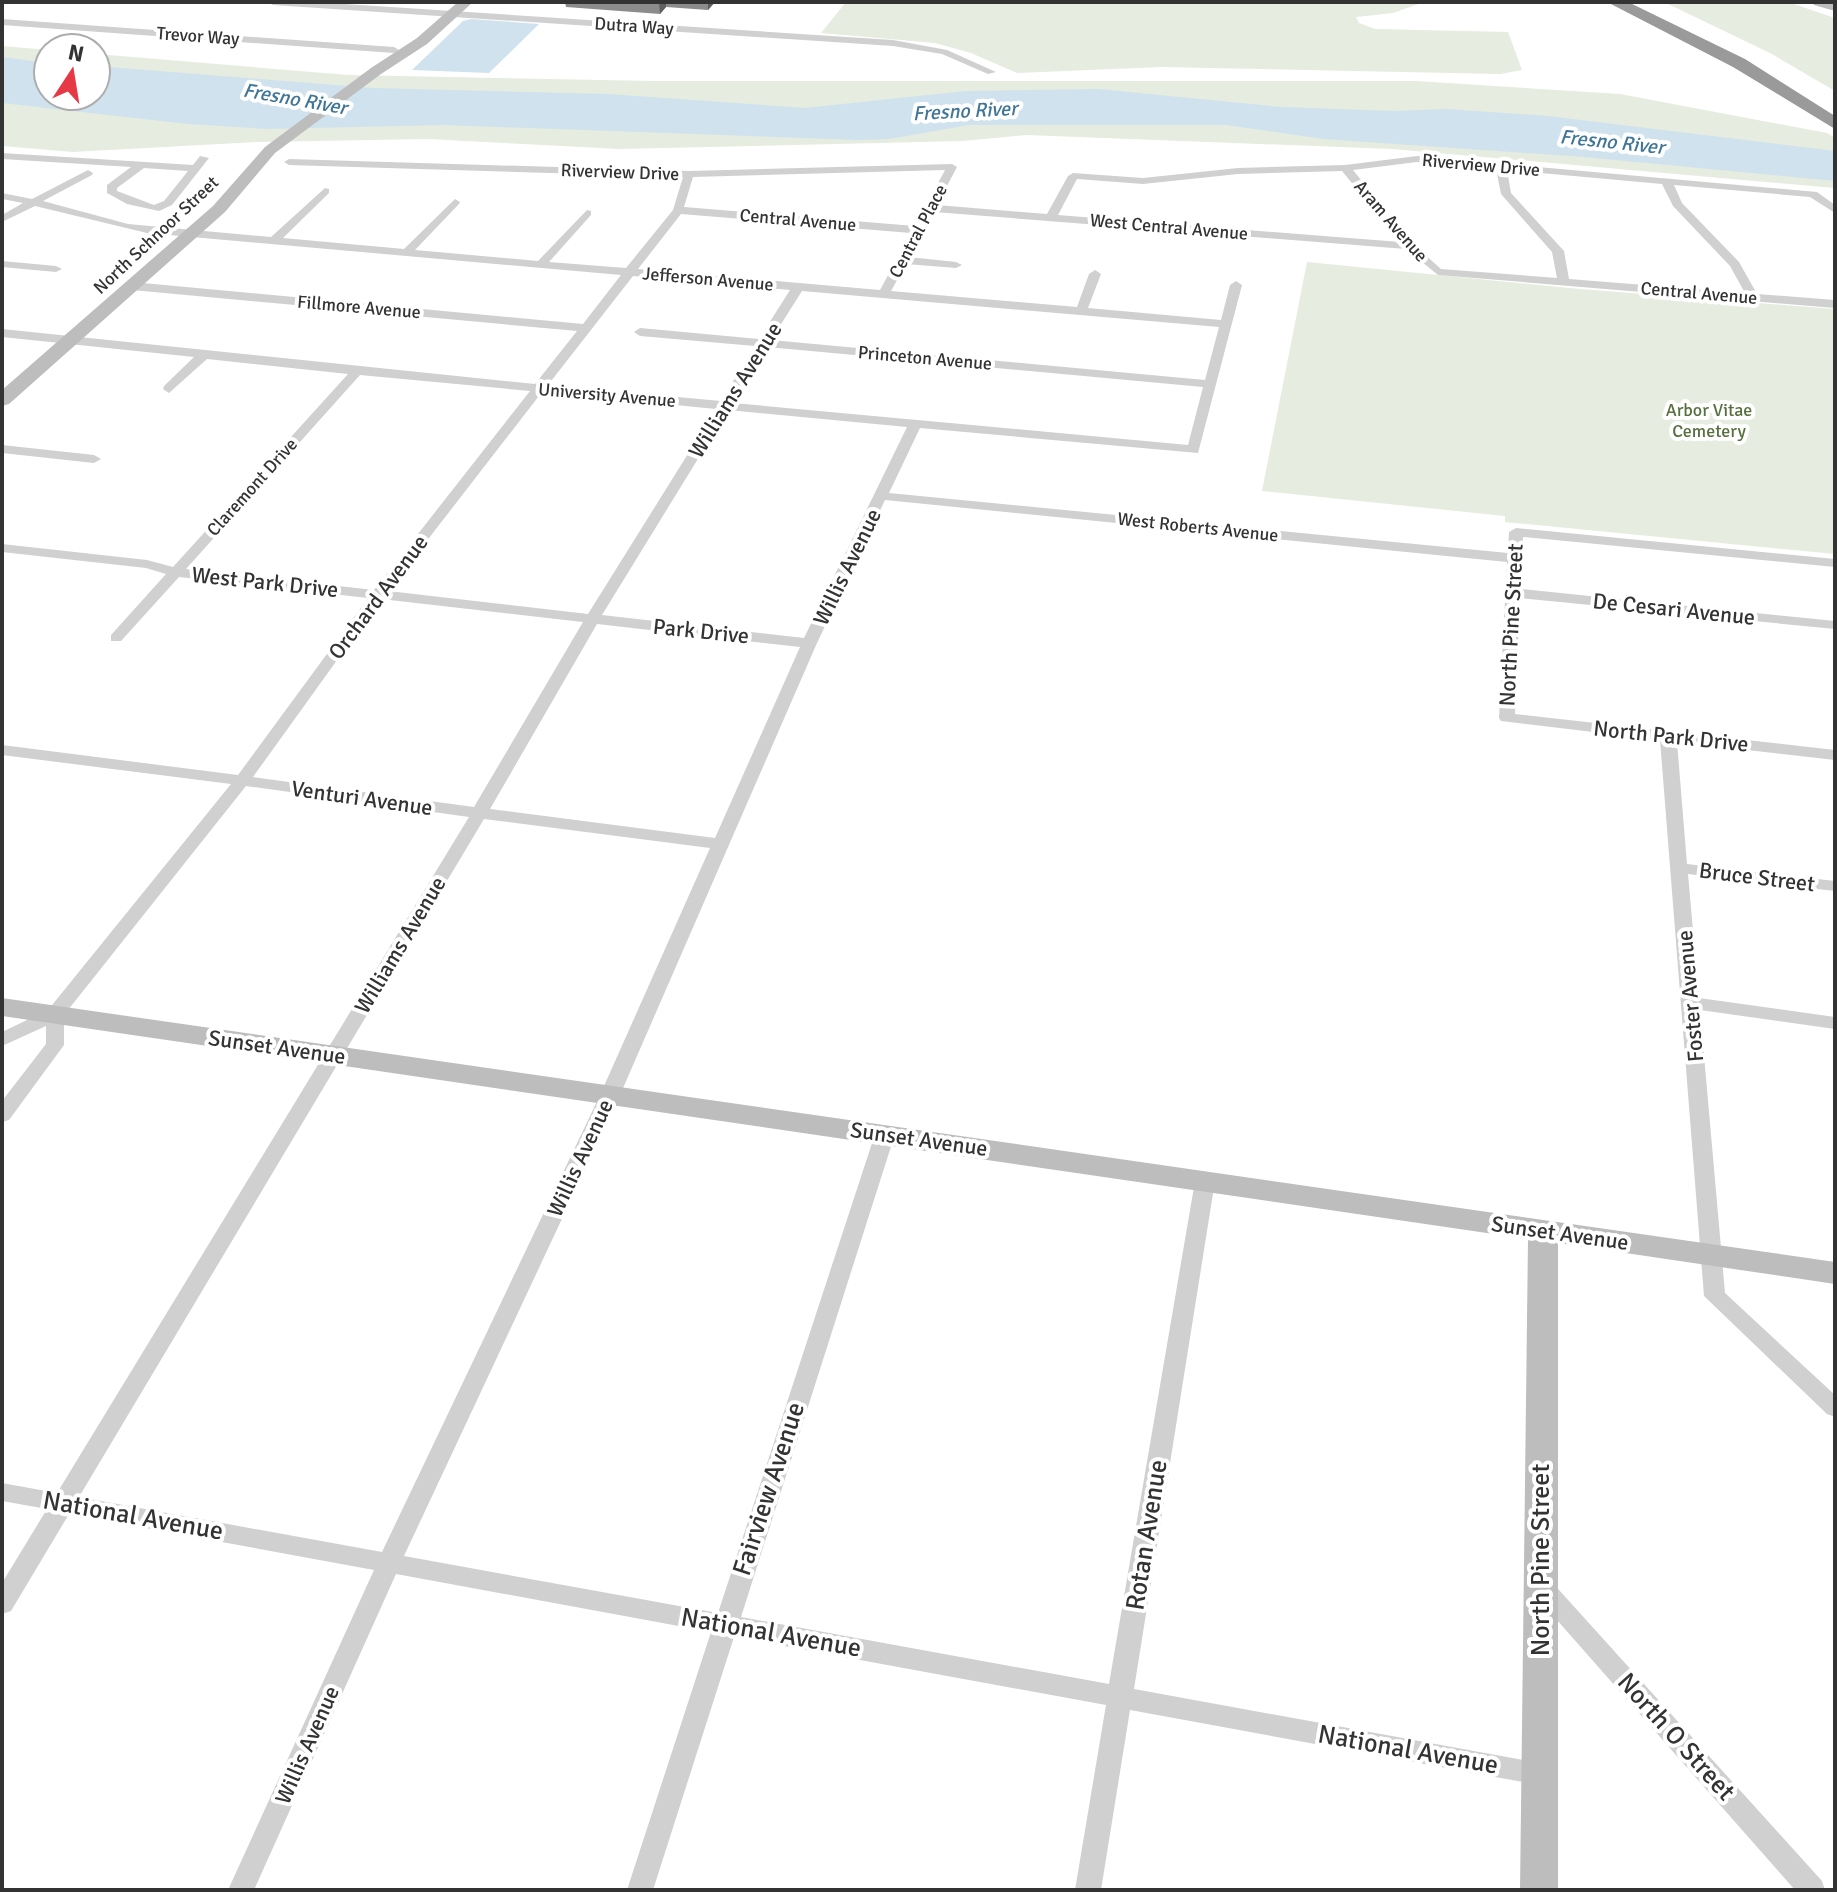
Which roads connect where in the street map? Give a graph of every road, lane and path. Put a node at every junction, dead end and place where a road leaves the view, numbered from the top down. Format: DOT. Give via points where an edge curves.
graph roads {
  1 [pos="273,2"];
  2 [pos="466,2"];
  3 [pos="1615,2"];
  4 [pos="1636,2"];
  5 [pos="1644,2"];
  6 [pos="1819,2"];
  7 [pos="1835,4"];
  8 [pos="380,6"];
  9 [pos="451,8"];
  10 [pos="438,13"];
  11 [pos="2,22"];
  12 [pos="1686,24"];
  13 [pos="394,50"];
  14 [pos="991,72"];
  15 [pos="370,75"];
  16 [pos="1832,117"];
  17 [pos="2,156"];
  18 [pos="204,158"];
  19 [pos="289,162"];
  20 [pos="140,166"];
  21 [pos="1501,166"];
  22 [pos="952,167"];
  23 [pos="195,168"];
  24 [pos="1345,168"];
  25 [pos="108,169"];
  26 [pos="689,174"];
  27 [pos="1667,182"];
  28 [pos="325,191"];
  29 [pos="2,196"];
  30 [pos="34,202"];
  31 [pos="455,202"];
  32 [pos="930,208"];
  33 [pos="678,210"];
  34 [pos="1835,210"];
  35 [pos="587,213"];
  36 [pos="1051,217"];
  37 [pos="1253,217"];
  38 [pos="2,219"];
  39 [pos="918,230"];
  40 [pos="1248,233"];
  41 [pos="191,235"];
  42 [pos="274,241"];
  43 [pos="1409,246"];
  44 [pos="406,253"];
  45 [pos="902,260"];
  46 [pos="2,264"];
  47 [pos="541,264"];
  48 [pos="956,265"];
  49 [pos="56,269"];
  50 [pos="630,272"];
  51 [pos="1095,274"];
  52 [pos="1564,282"];
  53 [pos="1236,285"];
  54 [pos="132,286"];
  55 [pos="798,287"];
  56 [pos="884,294"];
  57 [pos="1753,297"];
  58 [pos="1835,304"];
  59 [pos="1081,312"];
  60 [pos="1225,324"];
  61 [pos="587,328"];
  62 [pos="640,332"];
  63 [pos="2,333"];
  64 [pos="68,342"];
  65 [pos="764,343"];
  66 [pos="204,355"];
  67 [pos="357,371"];
  68 [pos="1210,384"];
  69 [pos="538,388"];
  70 [pos="169,389"];
  71 [pos="2,400"];
  72 [pos="726,406"];
  73 [pos="915,424"];
  74 [pos="2,449"];
  75 [pos="94,459"];
  76 [pos="882,496"];
  77 [pos="4,552"];
  78 [pos="1513,558"];
  79 [pos="1835,563"];
  80 [pos="176,572"];
  81 [pos="1513,593"];
  82 [pos="378,594"];
  83 [pos="592,619"];
  84 [pos="1835,625"];
  85 [pos="116,638"];
  86 [pos="809,643"];
  87 [pos="1507,718"];
  88 [pos="1668,736"];
  89 [pos="2,750"];
  90 [pos="1835,755"];
  91 [pos="243,781"];
  92 [pos="478,815"];
  93 [pos="722,844"];
  94 [pos="1679,868"];
  95 [pos="1835,886"];
  96 [pos="1690,1003"];
  97 [pos="2,1007"];
  98 [pos="55,1014"];
  99 [pos="1835,1023"];
  100 [pos="2,1040"];
  101 [pos="334,1055"];
  102 [pos="610,1095"];
  103 [pos="2,1115"];
  104 [pos="885,1134"];
  105 [pos="1205,1181"];
  106 [pos="1543,1231"];
  107 [pos="1711,1255"];
  108 [pos="1835,1273"];
  109 [pos="1835,1408"];
  110 [pos="2,1492"];
  111 [pos="62,1504"];
  112 [pos="389,1563"];
  113 [pos="1541,1585"];
  114 [pos="2,1604"];
  115 [pos="725,1625"];
  116 [pos="1120,1697"];
  117 [pos="1539,1774"];
  118 [pos="241,1890"];
  119 [pos="640,1890"];
  120 [pos="1088,1890"];
  121 [pos="1539,1890"];
  122 [pos="1812,1890"];
  1 -- 8 [label="street"];
  2 -- 9 [label="main road, North Schnoor Street"];
  3 -- 16 [label="highway" via="1739,63"];
  4 -- 12 [label="highway"];
  5 -- 12 [label="highway"];
  6 -- 7 [label="main road"];
  8 -- 10 [label="street"];
  9 -- 10 [label="main road, North Schnoor Street"];
  9 -- 14 [label="street, Dutra Way" via="893,43 944,52"];
  9 -- 15 [label="main road, North Schnoor Street" via="405,54"];
  10 -- 13 [label="main road, North Schnoor Street"];
  11 -- 13 [label="street, Trevor Way"];
  12 -- 16 [label="highway" via="1769,67"];
  13 -- 15 [label="main road, North Schnoor Street"];
  15 -- 41 [label="main road, North Schnoor Street" via="256,163"];
  17 -- 25 [label="street"];
  18 -- 23 [label="street"];
  19 -- 26 [label="street, Riverview Drive"];
  20 -- 23 [label="street"];
  20 -- 23 [label="street" via="116,181 112,193 155,209 168,203"];
  20 -- 25 [label="street"];
  21 -- 24 [label="street, Riverview Drive" via="1417,159"];
  21 -- 27 [label="street, Riverview Drive"];
  21 -- 52 [label="street" via="1506,194 1558,251"];
  22 -- 26 [label="street, Riverview Drive"];
  22 -- 32 [label="street, Central Place"];
  24 -- 36 [label="street, Riverview Drive" via="1143,181 1073,176"];
  24 -- 43 [label="street, Aram Avenue"];
  25 -- 30 [label="street"];
  26 -- 33 [label="street, Orchard Avenue"];
  27 -- 34 [label="street, Riverview Drive" via="1813,194"];
  27 -- 57 [label="street" via="1677,204 1735,264"];
  28 -- 42 [label="street"];
  29 -- 30 [label="street"];
  30 -- 38 [label="street"];
  30 -- 41 [label="street" via="122,227"];
  31 -- 44 [label="street"];
  32 -- 36 [label="street, West Central Avenue"];
  32 -- 39 [label="street, Central Place"];
  33 -- 39 [label="street, Central Avenue"];
  33 -- 50 [label="street, Orchard Avenue"];
  35 -- 47 [label="street"];
  36 -- 40 [label="street, West Central Avenue"];
  37 -- 40 [label="street"];
  39 -- 45 [label="street, Central Place"];
  40 -- 43 [label="street, West Central Avenue"];
  41 -- 42 [label="street, Jefferson Avenue"];
  41 -- 54 [label="main road, North Schnoor Street"];
  42 -- 44 [label="street, Jefferson Avenue"];
  43 -- 52 [label="street, Aram Avenue" via="1438,272"];
  44 -- 47 [label="street, Jefferson Avenue"];
  45 -- 48 [label="street"];
  45 -- 56 [label="street, Central Place"];
  46 -- 49 [label="street"];
  47 -- 50 [label="street, Jefferson Avenue"];
  50 -- 55 [label="street, Jefferson Avenue"];
  50 -- 61 [label="street, Orchard Avenue"];
  51 -- 59 [label="street"];
  52 -- 57 [label="street, Central Avenue"];
  53 -- 60 [label="street"];
  54 -- 61 [label="street, Fillmore Avenue"];
  54 -- 64 [label="main road, North Schnoor Street"];
  55 -- 56 [label="street, Jefferson Avenue"];
  55 -- 65 [label="street, Williams Avenue"];
  56 -- 59 [label="street, Jefferson Avenue"];
  57 -- 58 [label="street, Central Avenue"];
  59 -- 60 [label="street, Jefferson Avenue"];
  60 -- 68 [label="street"];
  61 -- 69 [label="street, Orchard Avenue"];
  62 -- 65 [label="street, Princeton Avenue"];
  63 -- 64 [label="street, University Avenue"];
  64 -- 66 [label="street, University Avenue"];
  64 -- 71 [label="main road, North Schnoor Street"];
  65 -- 68 [label="street, Princeton Avenue"];
  65 -- 72 [label="street, Williams Avenue"];
  66 -- 67 [label="street, University Avenue"];
  66 -- 70 [label="street"];
  67 -- 69 [label="street, University Avenue"];
  67 -- 80 [label="street, Claremont Drive"];
  68 -- 73 [label="street, University Avenue" via="1193,450"];
  69 -- 72 [label="street, University Avenue"];
  69 -- 82 [label="street, Orchard Avenue"];
  72 -- 73 [label="street, University Avenue"];
  72 -- 83 [label="street, Williams Avenue"];
  73 -- 76 [label="street, Willis Avenue"];
  74 -- 75 [label="street"];
  76 -- 78 [label="street, West Roberts Avenue"];
  76 -- 86 [label="street, Willis Avenue"];
  77 -- 80 [label="street, West Park Drive" via="141,573"];
  78 -- 79 [label="street, North Pine Street" via="1516,532"];
  78 -- 81 [label="street, North Pine Street"];
  80 -- 82 [label="street, West Park Drive"];
  80 -- 85 [label="street, Claremont Drive"];
  81 -- 84 [label="street, De Cesari Avenue"];
  81 -- 87 [label="street, North Pine Street"];
  82 -- 83 [label="street, West Park Drive"];
  82 -- 91 [label="street, Orchard Avenue"];
  83 -- 86 [label="street, Park Drive"];
  83 -- 92 [label="street, Williams Avenue"];
  86 -- 93 [label="street, Willis Avenue"];
  87 -- 88 [label="street, North Park Drive"];
  88 -- 90 [label="street, North Park Drive"];
  88 -- 94 [label="street, Foster Avenue"];
  89 -- 91 [label="street, Venturi Avenue"];
  91 -- 92 [label="street, Venturi Avenue"];
  91 -- 98 [label="street, Orchard Avenue"];
  92 -- 93 [label="street, Venturi Avenue"];
  92 -- 101 [label="street, Williams Avenue"];
  93 -- 102 [label="street, Willis Avenue"];
  94 -- 95 [label="street, Bruce Street"];
  94 -- 96 [label="street, Foster Avenue"];
  96 -- 99 [label="street"];
  96 -- 107 [label="street, Foster Avenue"];
  97 -- 98 [label="main road, Sunset Avenue"];
  98 -- 100 [label="street"];
  98 -- 101 [label="main road, Sunset Avenue"];
  98 -- 103 [label="street" via="55,1045"];
  101 -- 102 [label="main road, Sunset Avenue"];
  101 -- 111 [label="street, Williams Avenue"];
  102 -- 104 [label="main road, Sunset Avenue"];
  102 -- 112 [label="street, Willis Avenue"];
  104 -- 105 [label="main road, Sunset Avenue"];
  104 -- 115 [label="street, Fairview Avenue"];
  105 -- 106 [label="main road, Sunset Avenue"];
  105 -- 116 [label="street, Rotan Avenue"];
  106 -- 107 [label="main road, Sunset Avenue"];
  106 -- 113 [label="main road, North Pine Street"];
  107 -- 108 [label="main road, Sunset Avenue"];
  107 -- 109 [label="street, Foster Avenue" via="1715,1296"];
  110 -- 111 [label="street, National Avenue"];
  111 -- 112 [label="street, National Avenue"];
  111 -- 114 [label="street, Williams Avenue"];
  112 -- 115 [label="street, National Avenue"];
  112 -- 118 [label="street, Willis Avenue"];
  113 -- 117 [label="main road, North Pine Street"];
  113 -- 122 [label="street, North O Street"];
  115 -- 116 [label="street, National Avenue"];
  115 -- 119 [label="street, Fairview Avenue"];
  116 -- 117 [label="street, National Avenue"];
  116 -- 120 [label="street, Rotan Avenue"];
  117 -- 121 [label="main road, North Pine Street"];
}
